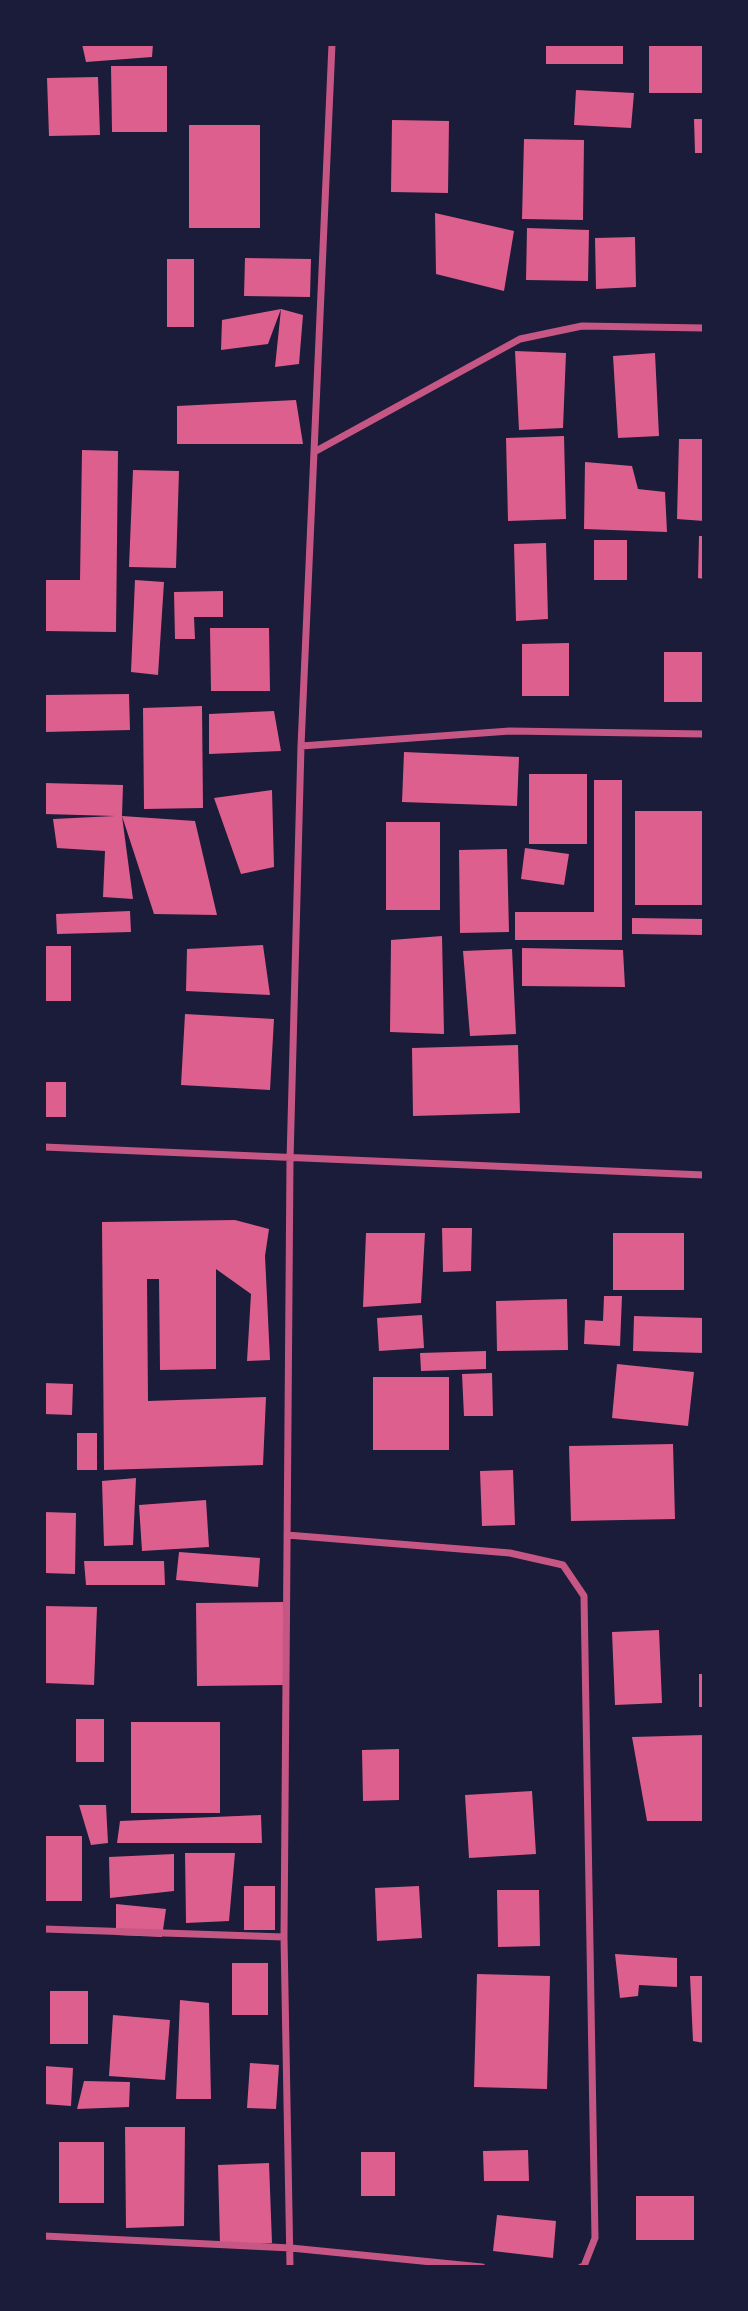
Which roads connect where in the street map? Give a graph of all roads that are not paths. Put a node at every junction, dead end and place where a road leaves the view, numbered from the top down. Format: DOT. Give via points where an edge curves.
graph roads {
  1 [pos="332,44"];
  2 [pos="704,328"];
  3 [pos="316,451"];
  4 [pos="704,734"];
  5 [pos="301,746"];
  6 [pos="44,1147"];
  7 [pos="290,1160"];
  8 [pos="704,1175"];
  9 [pos="287,1535"];
  10 [pos="44,1929"];
  11 [pos="284,1937"];
  12 [pos="44,2236"];
  13 [pos="291,2248"];
  14 [pos="290,2267"];
  15 [pos="482,2267"];
  16 [pos="580,2267"];
  1 -- 3 [label="street"];
  2 -- 3 [label="street" via="582,326 520,339"];
  3 -- 5 [label="street"];
  4 -- 5 [label="street" via="510,731"];
  5 -- 7 [label="street"];
  6 -- 7 [label="street"];
  7 -- 8 [label="street"];
  7 -- 9 [label="street"];
  9 -- 11 [label="street"];
  9 -- 16 [label="street" via="510,1553 563,1565 584,1596 595,2238"];
  10 -- 11 [label="street"];
  11 -- 13 [label="street"];
  12 -- 13 [label="street"];
  13 -- 14 [label="street"];
  13 -- 15 [label="street"];
}
